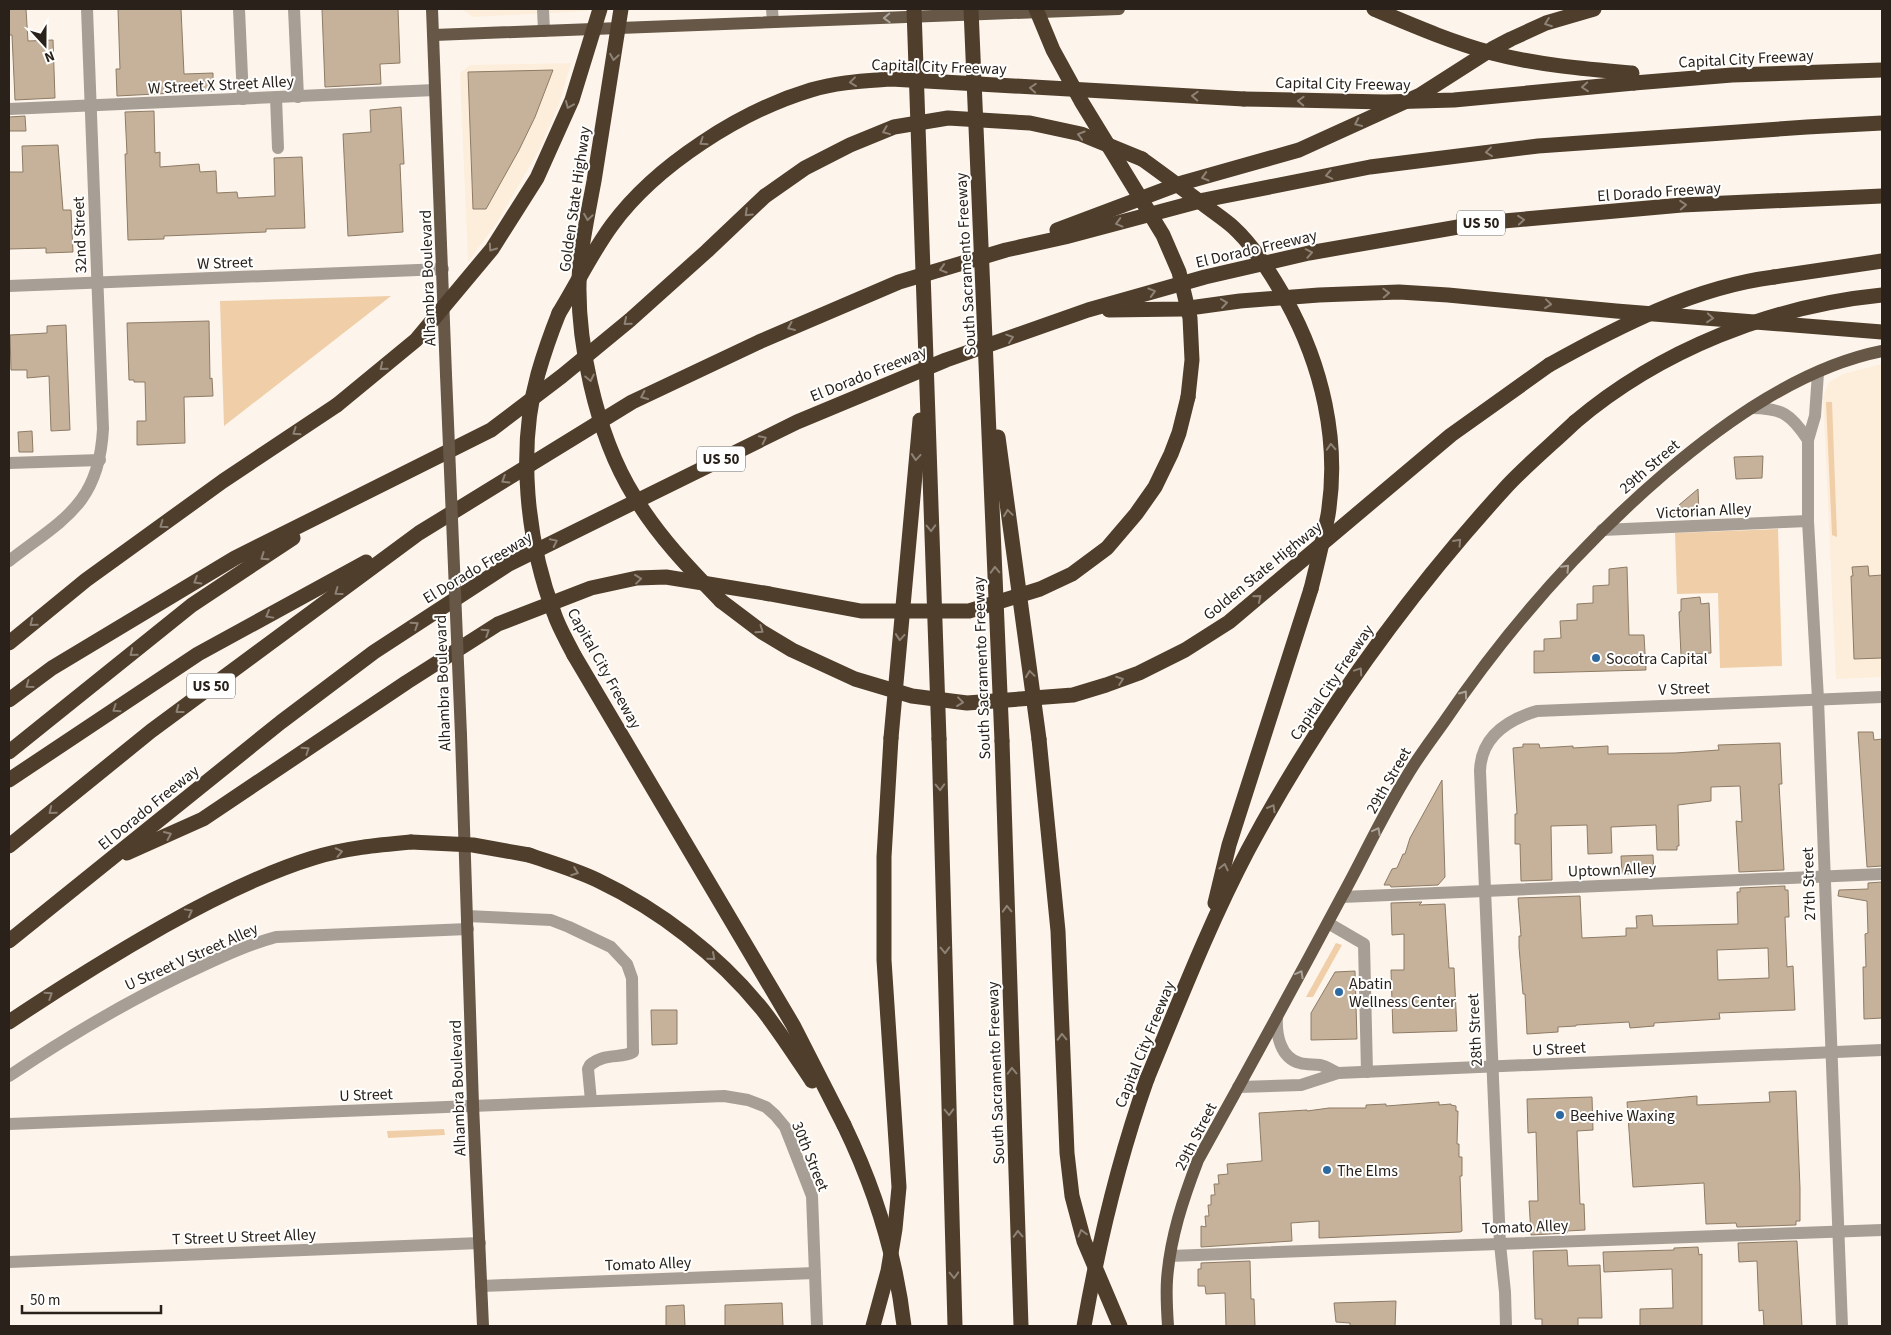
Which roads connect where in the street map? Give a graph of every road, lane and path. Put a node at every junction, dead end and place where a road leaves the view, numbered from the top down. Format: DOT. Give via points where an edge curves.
graph roads {
  1 [pos="87,9"];
  2 [pos="239,9"];
  3 [pos="294,9"];
  4 [pos="432,9"];
  5 [pos="543,9"];
  6 [pos="600,9"];
  7 [pos="621,9"];
  8 [pos="772,9"];
  9 [pos="914,9"];
  10 [pos="971,9"];
  11 [pos="1036,9"];
  12 [pos="1110,9"];
  13 [pos="1119,9"];
  14 [pos="1374,9"];
  15 [pos="1594,9"];
  16 [pos="773,22"];
  17 [pos="544,31"];
  18 [pos="434,35"];
  19 [pos="1882,70"];
  20 [pos="1633,78"];
  21 [pos="435,90"];
  22 [pos="298,97"];
  23 [pos="276,98"];
  24 [pos="243,99"];
  25 [pos="91,106"];
  26 [pos="9,109"];
  27 [pos="1882,123"];
  28 [pos="278,148"];
  29 [pos="1882,196"];
  30 [pos="1006,250"];
  31 [pos="1882,262"];
  32 [pos="443,269"];
  33 [pos="97,283"];
  34 [pos="9,286"];
  35 [pos="1882,295"];
  36 [pos="1088,310"];
  37 [pos="1882,332"];
  38 [pos="986,347"];
  39 [pos="1882,352"];
  40 [pos="926,357"];
  41 [pos="1818,373"];
  42 [pos="1751,408"];
  43 [pos="1808,440"];
  44 [pos="100,460"];
  45 [pos="9,463"];
  46 [pos="348,501"];
  47 [pos="1808,521"];
  48 [pos="1602,530"];
  49 [pos="420,532"];
  50 [pos="9,561"];
  51 [pos="9,643"];
  52 [pos="1882,697"];
  53 [pos="1818,699"];
  54 [pos="9,700"];
  55 [pos="1494,735"];
  56 [pos="9,752"];
  57 [pos="9,780"];
  58 [pos="9,846"];
  59 [pos="108,862"];
  60 [pos="1882,874"];
  61 [pos="1824,877"];
  62 [pos="1484,890"];
  63 [pos="1342,897"];
  64 [pos="467,922"];
  65 [pos="1328,922"];
  66 [pos="1209,932"];
  67 [pos="9,941"];
  68 [pos="1276,1017"];
  69 [pos="9,1022"];
  70 [pos="1882,1050"];
  71 [pos="1831,1052"];
  72 [pos="1493,1067"];
  73 [pos="1367,1072"];
  74 [pos="1338,1074"];
  75 [pos="9,1076"];
  76 [pos="1238,1088"];
  77 [pos="724,1096"];
  78 [pos="591,1101"];
  79 [pos="473,1105"];
  80 [pos="9,1124"];
  81 [pos="844,1125"];
  82 [pos="1882,1230"];
  83 [pos="1839,1232"];
  84 [pos="480,1243"];
  85 [pos="1500,1244"];
  86 [pos="1170,1256"];
  87 [pos="9,1262"];
  88 [pos="815,1273"];
  89 [pos="481,1286"];
  90 [pos="483,1326"];
  91 [pos="817,1326"];
  92 [pos="873,1326"];
  93 [pos="904,1326"];
  94 [pos="955,1326"];
  95 [pos="1021,1326"];
  96 [pos="1084,1326"];
  97 [pos="1120,1326"];
  98 [pos="1168,1326"];
  99 [pos="1506,1326"];
  100 [pos="1842,1326"];
  1 -- 25 [label="street, 32nd Street"];
  2 -- 24 [label="street"];
  3 -- 22 [label="street"];
  4 -- 18 [label="main road, Alhambra Boulevard"];
  5 -- 17 [label="street"];
  6 -- 51 [label="highway, one-way, bridge" via="572,100 537,178 492,249 416,340 337,405 223,481 86,580"];
  7 -- 31 [label="highway, Golden State Highway, one-way, bridge" via="580,263 584,347 603,428 616,462 633,495 670,548 721,601 762,632 823,666 912,696 968,703 1073,695 1139,673 1185,650 1237,616 1451,435 1549,365 1613,330 1688,299 1752,280"];
  8 -- 16 [label="street"];
  9 -- 40 [label="highway, bridge"];
  10 -- 38 [label="highway, South Sacramento Freeway, bridge"];
  59 -- 11 [label="highway, one-way, bridge" via="203,819 498,624 591,588 637,578 666,577 861,611 969,611 1040,590 1072,574 1107,548 1155,488 1179,433 1188,397 1192,360 1190,318 1179,272 1163,234 1081,100 1053,50"];
  12 -- 13 [label="main road"];
  12 -- 16 [label="main road, one-way"];
  14 -- 20 [label="highway, bridge" via="1420,29 1492,53"];
  15 -- 30 [label="highway, one-way" via="1546,23 1511,38 1420,95 1299,150 1182,183"];
  16 -- 17 [label="main road"];
  17 -- 18 [label="main road"];
  18 -- 21 [label="main road, Alhambra Boulevard"];
  19 -- 20 [label="highway, Capital City Freeway"];
  20 -- 81 [label="highway, Capital City Freeway, one-way, bridge" via="1454,100 1385,102 1244,99 891,79 851,82 788,98 707,139 644,189 612,224 559,313 537,376 527,476 534,546 541,575 554,615 574,655 771,988"];
  21 -- 22 [label="street, W Street X Street Alley"];
  21 -- 32 [label="main road, Alhambra Boulevard"];
  22 -- 23 [label="street, W Street X Street Alley"];
  23 -- 24 [label="street, W Street X Street Alley"];
  23 -- 28 [label="street"];
  24 -- 25 [label="street, W Street X Street Alley"];
  25 -- 26 [label="street, W Street X Street Alley"];
  25 -- 33 [label="street, 32nd Street"];
  27 -- 30 [label="highway, US 50, one-way" via="1538,146 1370,167 1204,200"];
  36 -- 29 [label="highway, El Dorado Freeway / US 50, one-way" via="1309,253 1482,223 1682,205"];
  30 -- 49 [label="highway, US 50, one-way" via="899,282 759,342 632,402"];
  32 -- 33 [label="street, W Street"];
  32 -- 64 [label="main road, Alhambra Boulevard, bridge"];
  33 -- 34 [label="street, W Street"];
  33 -- 44 [label="street, 32nd Street" via="103,429"];
  66 -- 35 [label="highway, Capital City Freeway, one-way, bridge" via="1248,850 1307,747 1377,644 1441,560 1504,490 1575,422 1612,392 1653,367 1726,333 1822,304"];
  36 -- 37 [label="highway, one-way" via="1182,309 1318,294 1399,292"];
  59 -- 36 [label="highway, El Dorado Freeway / US 50, one-way" via="281,722 374,652 509,564 797,422 946,360"];
  95 -- 38 [label="highway, South Sacramento Freeway, one-way, bridge"];
  97 -- 38 [label="highway, one-way, bridge" via="1084,1241 1072,1196 1067,1153 1058,931 1039,739"];
  39 -- 41 [label="main road"];
  40 -- 92 [label="highway, one-way, bridge" via="891,738 884,857 884,960 898,1187 888,1271"];
  40 -- 94 [label="highway, one-way, bridge"];
  41 -- 42 [label="main road, 29th Street"];
  41 -- 43 [label="street, 27th Street" via="1815,416"];
  42 -- 43 [label="street" via="1771,408 1780,412 1796,422"];
  42 -- 48 [label="main road, 29th Street" via="1692,449"];
  43 -- 47 [label="street, 27th Street"];
  44 -- 45 [label="street"];
  44 -- 50 [label="street" via="95,477 75,509"];
  46 -- 54 [label="highway, one-way" via="235,558 52,668"];
  46 -- 56 [label="highway, one-way" via="192,605"];
  66 -- 46 [label="highway, one-way, bridge" via="1229,845 1311,589 1328,514 1330,441 1317,368 1304,335 1274,279 1234,228 1142,159 1081,134 1030,123 948,118 894,128 850,145 805,168 765,196 630,320 491,430"];
  47 -- 48 [label="street, Victorian Alley"];
  47 -- 53 [label="street, 27th Street"];
  63 -- 48 [label="main road, 29th Street, one-way" via="1407,776 1461,698 1532,605"];
  49 -- 57 [label="highway, one-way" via="198,654"];
  49 -- 58 [label="highway, US 50, one-way" via="151,731"];
  52 -- 53 [label="street, V Street"];
  53 -- 55 [label="street, V Street" via="1537,711 1512,720"];
  53 -- 61 [label="street, 27th Street"];
  55 -- 62 [label="street, 28th Street" via="1480,763"];
  59 -- 67 [label="highway, El Dorado Freeway / US 50"];
  60 -- 61 [label="street, Uptown Alley"];
  61 -- 62 [label="street, Uptown Alley"];
  61 -- 71 [label="street, 27th Street"];
  62 -- 63 [label="street, Uptown Alley"];
  62 -- 72 [label="street, 28th Street"];
  63 -- 65 [label="main road, 29th Street"];
  64 -- 75 [label="street, U Street V Street Alley" via="276,937 252,944 122,1006"];
  64 -- 78 [label="street, U Street V Street Alley" via="551,920 606,943 626,964 632,978 633,1052 610,1055 590,1065"];
  64 -- 79 [label="main road, Alhambra Boulevard"];
  68 -- 65 [label="main road, 29th Street, one-way"];
  65 -- 73 [label="street" via="1364,944"];
  66 -- 96 [label="highway, Capital City Freeway, bridge" via="1147,1079 1127,1136 1094,1267"];
  68 -- 74 [label="street" via="1276,1032 1285,1053 1295,1062 1320,1065"];
  68 -- 76 [label="main road, 29th Street"];
  69 -- 81 [label="highway, one-way, bridge" via="132,944 257,878 314,858 368,846 411,842 473,845 529,855 595,879 656,913 714,957 761,1008"];
  70 -- 71 [label="street, U Street"];
  71 -- 72 [label="street, U Street"];
  71 -- 83 [label="street, 27th Street"];
  72 -- 73 [label="street, U Street"];
  72 -- 85 [label="street, 28th Street"];
  73 -- 74 [label="street, U Street"];
  74 -- 76 [label="street, U Street" via="1301,1085"];
  76 -- 86 [label="main road, 29th Street" via="1198,1160 1175,1224"];
  77 -- 78 [label="street, U Street"];
  77 -- 88 [label="street, 30th Street" via="766,1107 785,1128 812,1196"];
  78 -- 79 [label="street, U Street"];
  79 -- 80 [label="street, U Street"];
  79 -- 84 [label="main road, Alhambra Boulevard"];
  81 -- 93 [label="highway, bridge" via="879,1209"];
  82 -- 83 [label="street, Tomato Alley"];
  83 -- 85 [label="street, Tomato Alley"];
  83 -- 100 [label="street, 27th Street"];
  84 -- 87 [label="street, T Street U Street Alley"];
  84 -- 89 [label="main road, Alhambra Boulevard"];
  85 -- 86 [label="street, Tomato Alley"];
  85 -- 99 [label="street, 28th Street"];
  86 -- 98 [label="main road, 29th Street"];
  88 -- 89 [label="street, Tomato Alley"];
  88 -- 91 [label="street, 30th Street"];
  89 -- 90 [label="main road, Alhambra Boulevard"];
}
